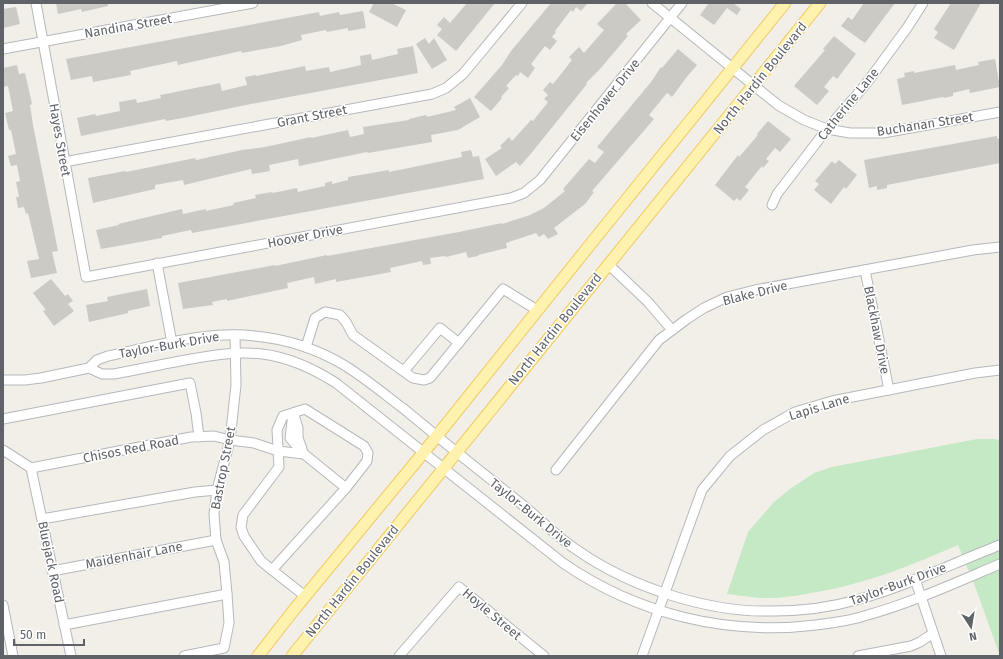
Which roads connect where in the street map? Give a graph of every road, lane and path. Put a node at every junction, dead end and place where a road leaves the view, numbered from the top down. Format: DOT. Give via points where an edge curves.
graph roads {
  1 [pos="36,3"];
  2 [pos="253,3"];
  3 [pos="522,3"];
  4 [pos="652,3"];
  5 [pos="682,3"];
  6 [pos="785,3"];
  7 [pos="820,3"];
  8 [pos="923,3"];
  9 [pos="670,18"];
  10 [pos="43,42"];
  11 [pos="3,49"];
  12 [pos="733,68"];
  13 [pos="754,86"];
  14 [pos="1000,112"];
  15 [pos="827,129"];
  16 [pos="64,162"];
  17 [pos="524,193"];
  18 [pos="772,205"];
  19 [pos="1000,247"];
  20 [pos="157,263"];
  21 [pos="608,264"];
  22 [pos="865,270"];
  23 [pos="86,277"];
  24 [pos="537,310"];
  25 [pos="672,330"];
  26 [pos="235,335"];
  27 [pos="172,343"];
  28 [pos="459,343"];
  29 [pos="306,348"];
  30 [pos="235,353"];
  31 [pos="89,368"];
  32 [pos="1000,370"];
  33 [pos="404,371"];
  34 [pos="3,380"];
  35 [pos="889,390"];
  36 [pos="294,413"];
  37 [pos="3,419"];
  38 [pos="437,435"];
  39 [pos="199,437"];
  40 [pos="230,440"];
  41 [pos="3,450"];
  42 [pos="278,451"];
  43 [pos="424,452"];
  44 [pos="456,452"];
  45 [pos="304,454"];
  46 [pos="31,468"];
  47 [pos="444,468"];
  48 [pos="556,470"];
  49 [pos="346,488"];
  50 [pos="216,490"];
  51 [pos="42,519"];
  52 [pos="216,540"];
  53 [pos="1000,545"];
  54 [pos="1000,564"];
  55 [pos="272,570"];
  56 [pos="52,571"];
  57 [pos="915,579"];
  58 [pos="664,593"];
  59 [pos="227,594"];
  60 [pos="305,596"];
  61 [pos="921,596"];
  62 [pos="3,605"];
  63 [pos="658,611"];
  64 [pos="64,625"];
  65 [pos="932,634"];
  66 [pos="13,656"];
  67 [pos="71,656"];
  68 [pos="187,656"];
  69 [pos="258,656"];
  70 [pos="292,656"];
  71 [pos="399,656"];
  72 [pos="544,656"];
  73 [pos="642,656"];
  74 [pos="858,656"];
  75 [pos="940,656"];
  1 -- 10 [label="street, Hayes Street"];
  2 -- 10 [label="street, Nandina Street"];
  3 -- 16 [label="street, Grant Street" via="469,69 451,84 432,94"];
  4 -- 9 [label="street, Buchanan Street"];
  5 -- 9 [label="street, Eisenhower Drive"];
  6 -- 12 [label="main road, North Hardin Boulevard"];
  7 -- 13 [label="main road, North Hardin Boulevard"];
  8 -- 15 [label="street, Catherine Lane" via="866,84"];
  9 -- 12 [label="street, Buchanan Street"];
  9 -- 17 [label="street, Eisenhower Drive" via="540,180"];
  10 -- 11 [label="street, Nandina Street"];
  10 -- 16 [label="street, Hayes Street"];
  12 -- 13 [label="street, Buchanan Street"];
  12 -- 24 [label="main road, North Hardin Boulevard"];
  13 -- 15 [label="street, Buchanan Street" via="785,110"];
  13 -- 21 [label="main road, North Hardin Boulevard"];
  14 -- 15 [label="street, Buchanan Street" via="883,133"];
  15 -- 18 [label="street, Catherine Lane" via="777,194"];
  16 -- 23 [label="street, Hayes Street"];
  17 -- 20 [label="street, Hoover Drive" via="511,198"];
  19 -- 22 [label="street, Blake Drive"];
  20 -- 23 [label="street, Hoover Drive"];
  20 -- 27 [label="street"];
  21 -- 25 [label="street" via="648,302"];
  21 -- 44 [label="main road, North Hardin Boulevard"];
  22 -- 25 [label="street, Blake Drive" via="728,297 704,308"];
  22 -- 35 [label="street, Blackhaw Drive"];
  24 -- 28 [label="street" via="503,289"];
  24 -- 38 [label="main road, North Hardin Boulevard"];
  25 -- 48 [label="street, Blake Drive" via="659,340"];
  26 -- 27 [label="street, Taylor-Burk Drive" via="207,336"];
  26 -- 29 [label="street, Taylor-Burk Drive" via="268,338"];
  26 -- 30 [label="street, Bastrop Street"];
  27 -- 31 [label="street, Taylor-Burk Drive" via="108,356 97,360"];
  28 -- 33 [label="street" via="430,378 413,378"];
  28 -- 33 [label="street" via="440,328"];
  29 -- 33 [label="street" via="315,318 325,312 340,315 352,335"];
  29 -- 38 [label="street, Taylor-Burk Drive" via="344,365"];
  30 -- 31 [label="street, Taylor-Burk Drive" via="114,374 102,374"];
  30 -- 40 [label="street, Bastrop Street" via="236,385"];
  30 -- 43 [label="street, Taylor-Burk Drive" via="263,354 317,371 336,382"];
  31 -- 34 [label="street, Taylor-Burk Drive" via="41,378"];
  32 -- 35 [label="street, Lapis Lane"];
  35 -- 58 [label="street, Lapis Lane" via="832,401 795,412 764,430 730,456 702,490"];
  36 -- 42 [label="street" via="283,416 277,430"];
  36 -- 45 [label="street" via="290,438"];
  36 -- 49 [label="street" via="305,409 364,446 368,453 367,461"];
  37 -- 39 [label="street" via="190,383"];
  38 -- 43 [label="main road, North Hardin Boulevard"];
  38 -- 44 [label="street, Taylor-Burk Drive"];
  39 -- 40 [label="street, Chisos Red Road" via="214,436"];
  39 -- 46 [label="street, Chisos Red Road"];
  40 -- 42 [label="street, Chisos Red Road" via="254,443"];
  40 -- 50 [label="street, Bastrop Street"];
  41 -- 46 [label="street"];
  42 -- 45 [label="street, Chisos Red Road"];
  42 -- 55 [label="street" via="279,468 243,515 241,527 261,561"];
  43 -- 47 [label="street, Taylor-Burk Drive"];
  43 -- 60 [label="main road, North Hardin Boulevard"];
  44 -- 47 [label="main road, North Hardin Boulevard"];
  44 -- 58 [label="street, Taylor-Burk Drive" via="577,551 625,579"];
  45 -- 49 [label="street"];
  46 -- 51 [label="street, Bluejack Road"];
  47 -- 63 [label="street, Taylor-Burk Drive" via="579,574 612,592"];
  47 -- 70 [label="main road, North Hardin Boulevard"];
  49 -- 55 [label="street"];
  50 -- 51 [label="street"];
  50 -- 52 [label="street, Bastrop Street"];
  51 -- 56 [label="street, Bluejack Road"];
  52 -- 56 [label="street, Maidenhair Lane"];
  52 -- 59 [label="street, Bastrop Street" via="224,562"];
  53 -- 57 [label="street, Taylor-Burk Drive"];
  54 -- 61 [label="street, Taylor-Burk Drive"];
  55 -- 60 [label="street"];
  56 -- 64 [label="street, Bluejack Road"];
  57 -- 58 [label="street, Taylor-Burk Drive" via="856,600 828,606 770,612 696,602"];
  57 -- 61 [label="street"];
  58 -- 63 [label="street, Lapis Lane"];
  59 -- 64 [label="street"];
  59 -- 68 [label="street, Bastrop Street" via="229,623 224,648"];
  60 -- 69 [label="main road, North Hardin Boulevard"];
  61 -- 63 [label="street, Taylor-Burk Drive" via="863,617 792,628 720,625"];
  61 -- 65 [label="street"];
  62 -- 66 [label="street"];
  63 -- 73 [label="street, Lapis Lane"];
  64 -- 67 [label="street, Bluejack Road"];
  65 -- 74 [label="street" via="911,646"];
  65 -- 75 [label="street"];
  71 -- 72 [label="street, Hoyle Street" via="459,587"];
}
